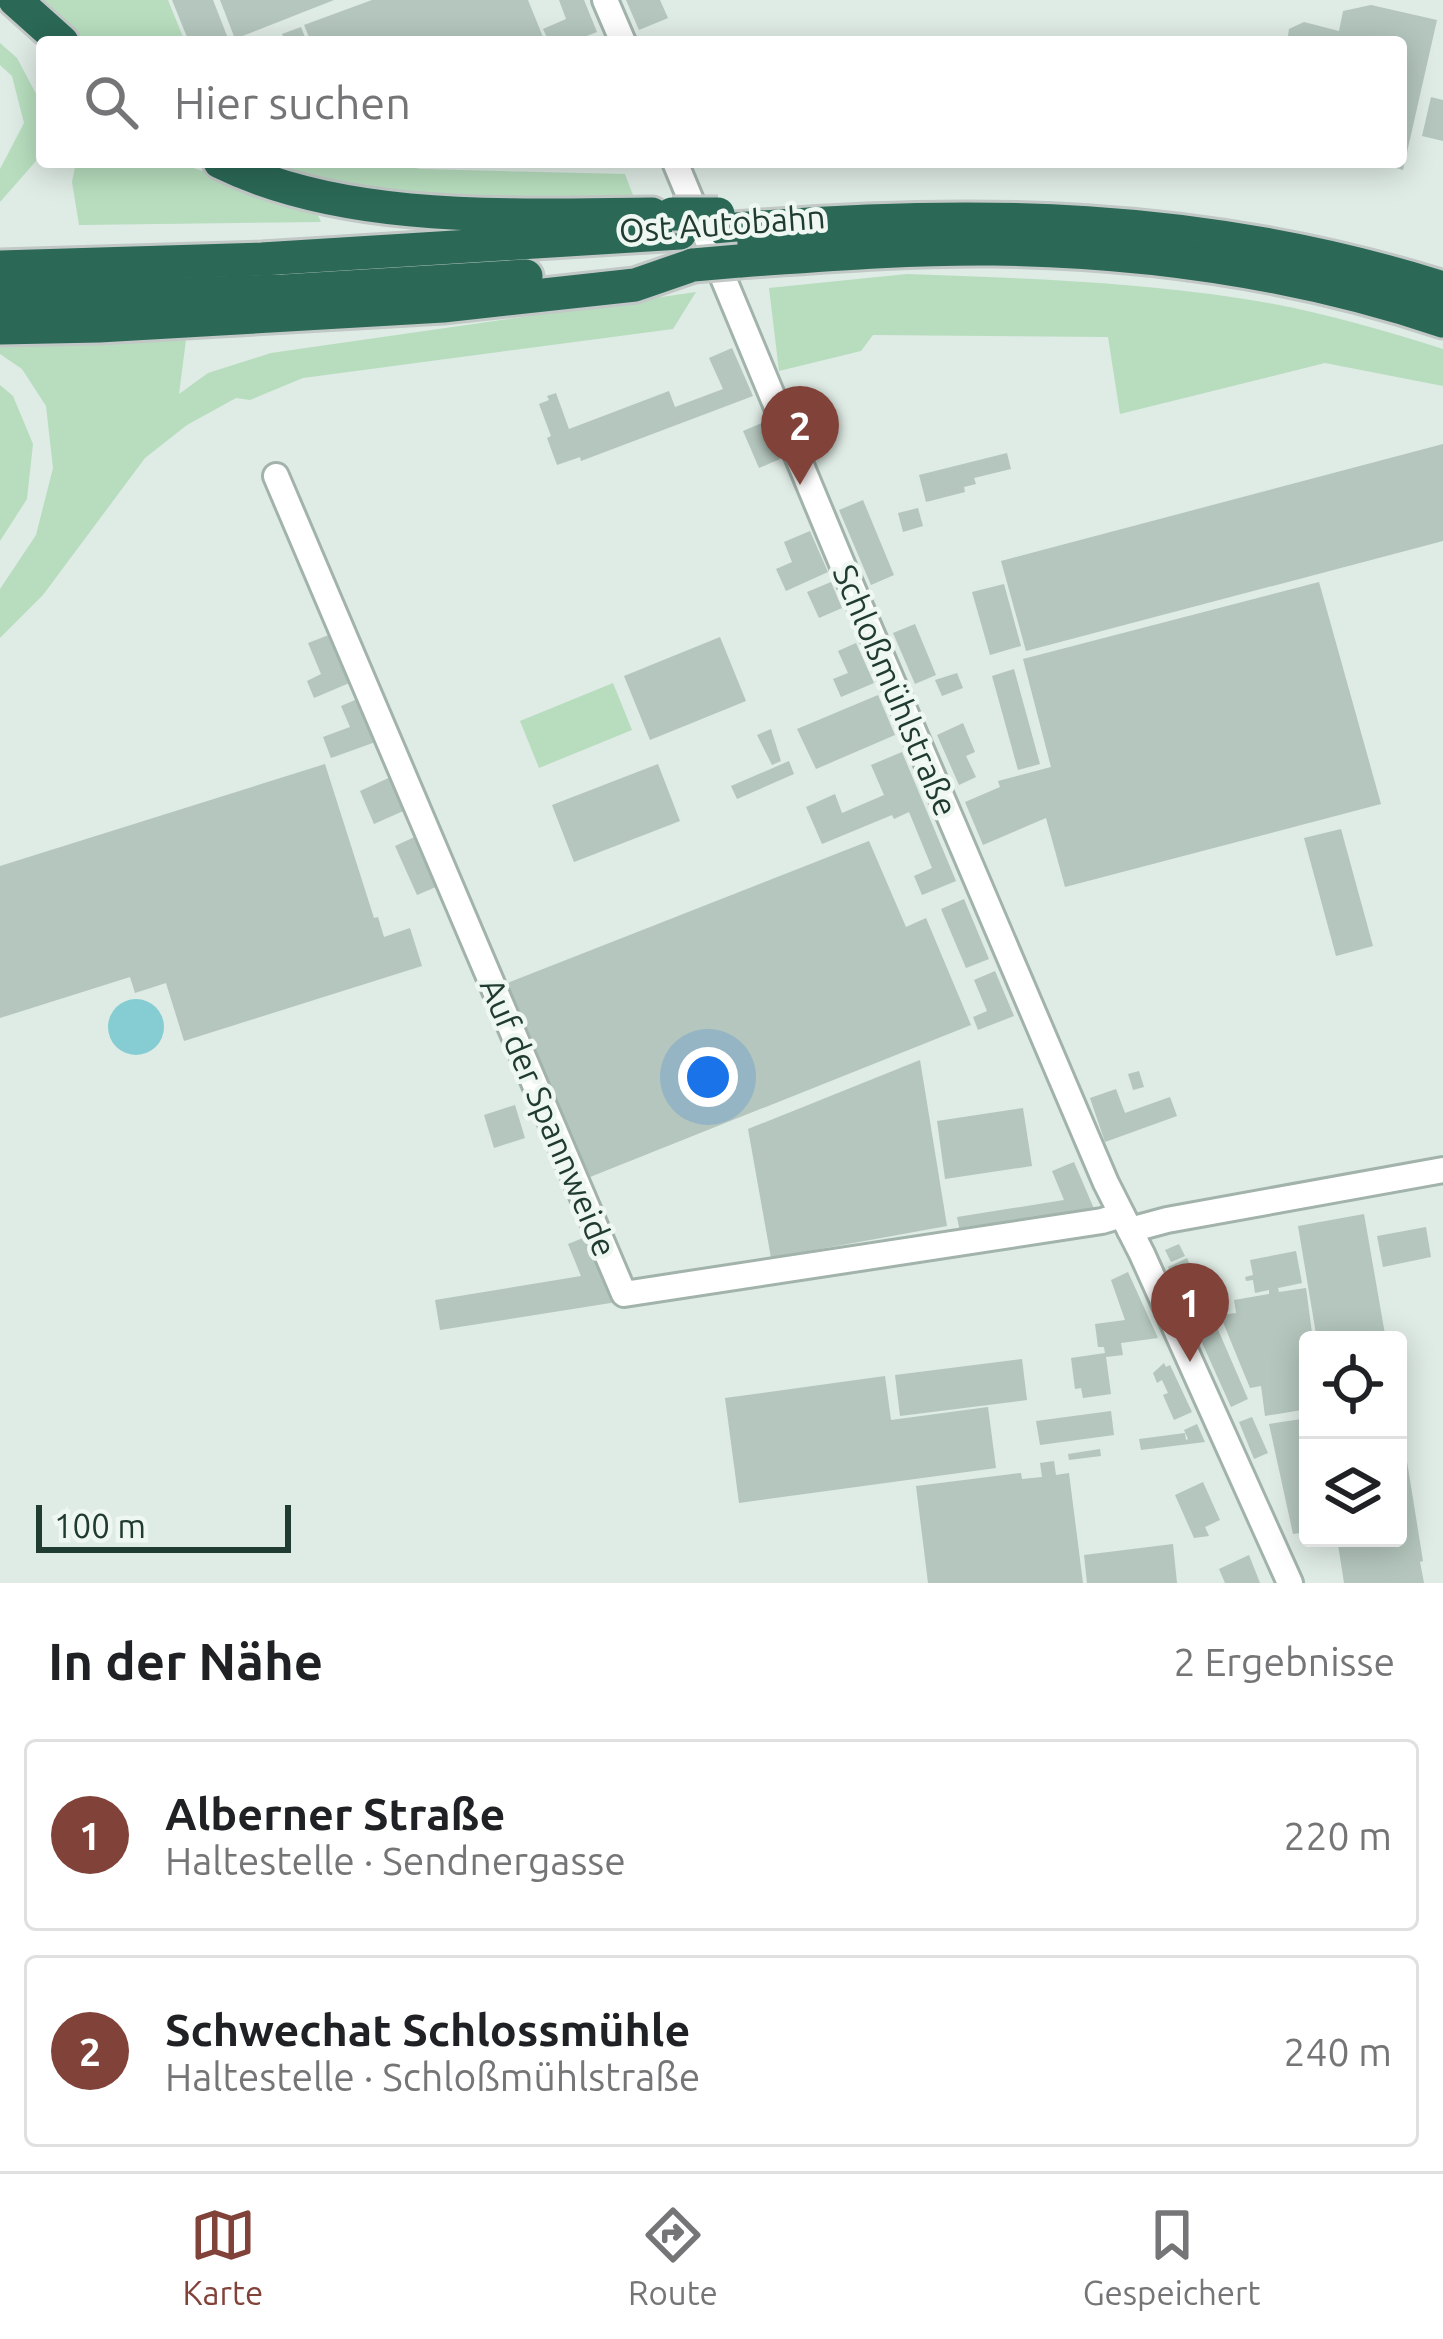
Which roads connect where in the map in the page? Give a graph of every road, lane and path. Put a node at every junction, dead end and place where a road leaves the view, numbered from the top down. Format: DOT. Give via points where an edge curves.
graph roads {
  1 [pos="15,0"];
  2 [pos="605,0"];
  3 [pos="55,36"];
  4 [pos="620,36"];
  5 [pos="235,168"];
  6 [pos="677,168"];
  7 [pos="676,223"];
  8 [pos="727,235"];
  9 [pos="693,265"];
  10 [pos="0,267"];
  11 [pos="1443,289"];
  12 [pos="0,299"];
  13 [pos="1443,321"];
  14 [pos="0,328"];
  15 [pos="277,476"];
  16 [pos="1443,1169"];
  17 [pos="1126,1223"];
  18 [pos="1290,1583"];
  1 -- 3 [label="highway"];
  2 -- 4 [label="street"];
  5 -- 7 [label="highway" via="297,192 361,202"];
  6 -- 17 [label="street, Schloßmühlstraße"];
  7 -- 8 [label="highway, Ost Autobahn"];
  7 -- 10 [label="highway, Ost Autobahn" via="262,259"];
  8 -- 9 [label="highway, Ost Autobahn, bridge"];
  8 -- 11 [label="highway, Ost Autobahn" via="865,220 1162,227 1349,262"];
  8 -- 13 [label="highway, Ost Autobahn" via="1112,254 1270,276"];
  9 -- 12 [label="highway, Ost Autobahn"];
  9 -- 14 [label="highway" via="635,285 443,306"];
  15 -- 17 [label="street, Auf der Spannweide" via="624,1294"];
  16 -- 17 [label="street"];
  17 -- 18 [label="street, Schloßmühlstraße"];
}
